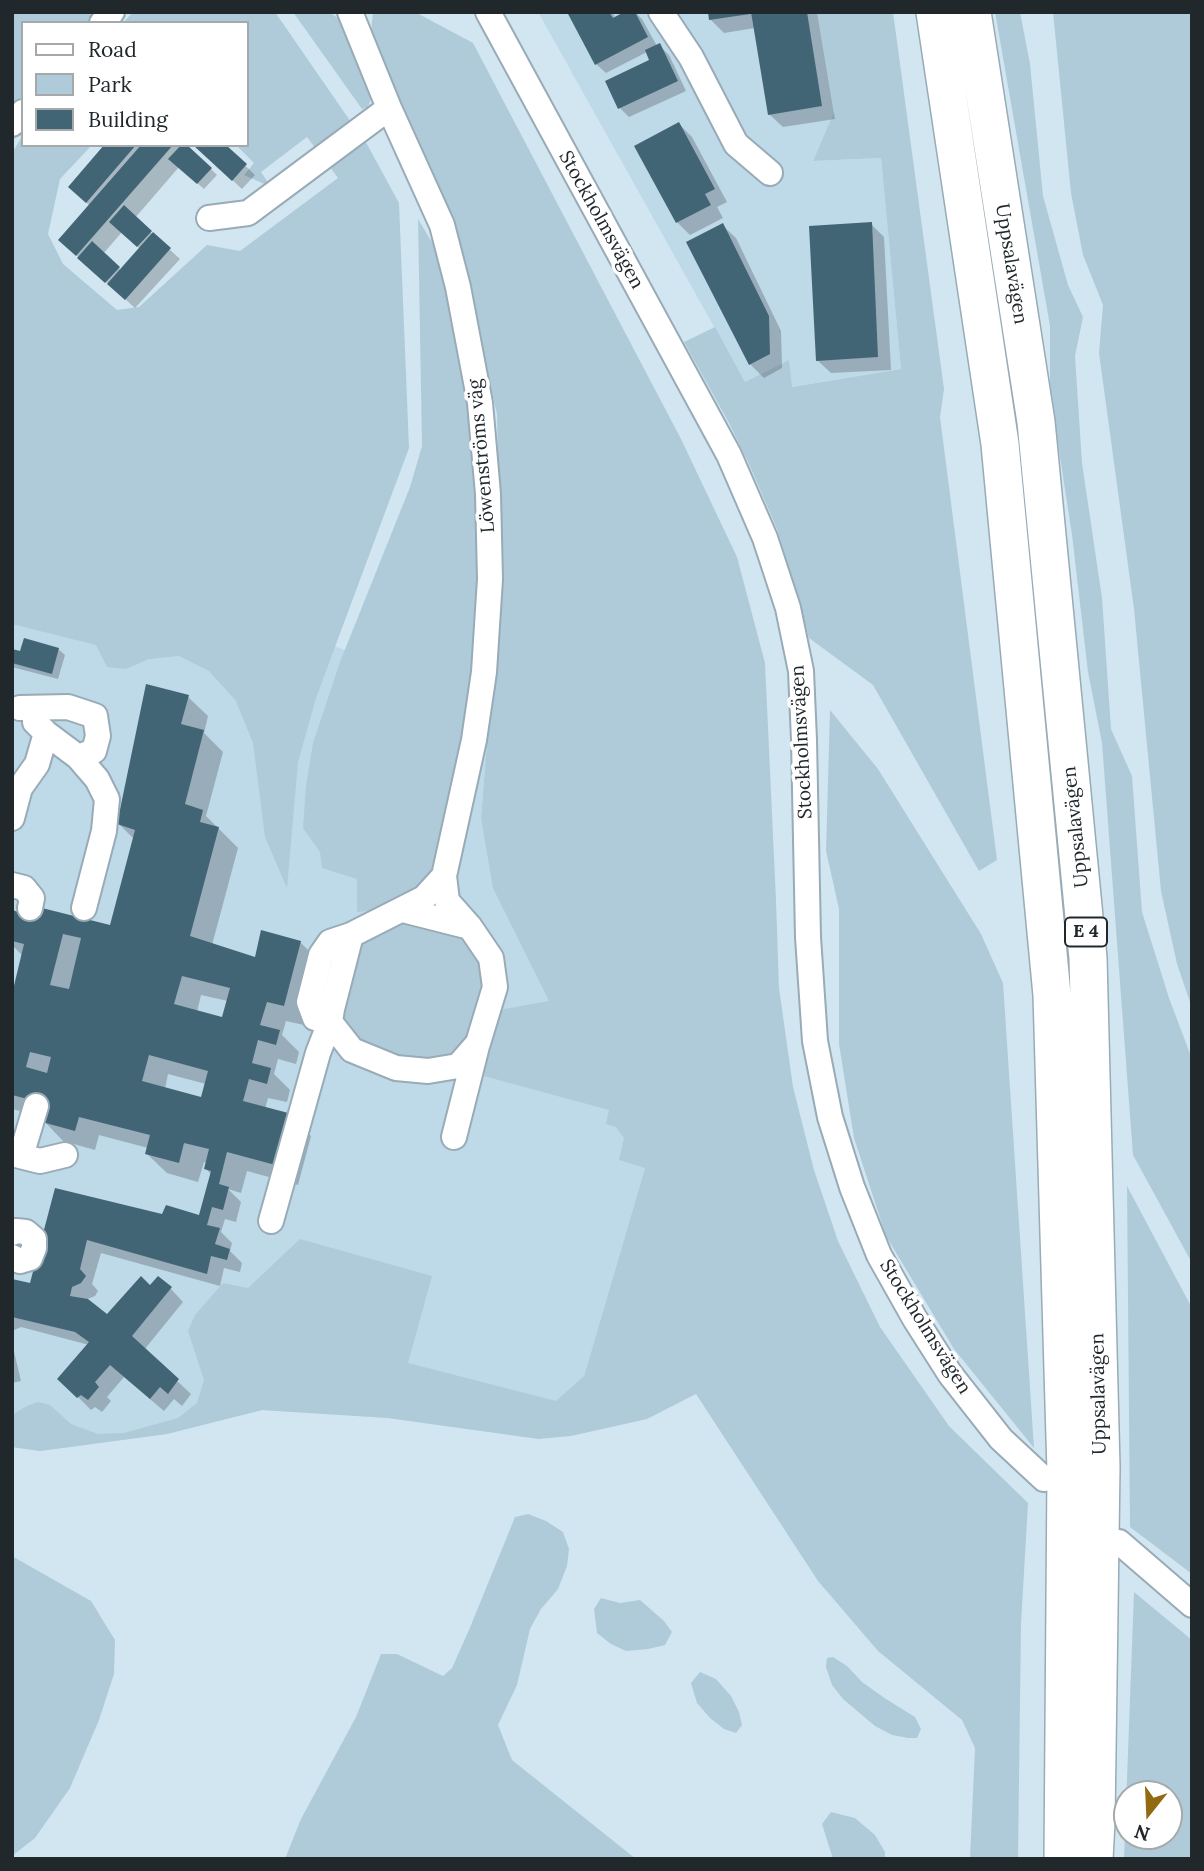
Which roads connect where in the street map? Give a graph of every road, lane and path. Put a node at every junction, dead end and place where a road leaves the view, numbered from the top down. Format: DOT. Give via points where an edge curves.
graph roads {
  1 [pos="350,12"];
  2 [pos="488,12"];
  3 [pos="662,12"];
  4 [pos="935,12"];
  5 [pos="972,12"];
  6 [pos="389,108"];
  7 [pos="770,173"];
  8 [pos="209,218"];
  9 [pos="16,705"];
  10 [pos="46,733"];
  11 [pos="78,757"];
  12 [pos="12,818"];
  13 [pos="444,876"];
  14 [pos="12,885"];
  15 [pos="30,908"];
  16 [pos="84,908"];
  17 [pos="403,910"];
  18 [pos="470,927"];
  19 [pos="330,1022"];
  20 [pos="478,1043"];
  21 [pos="36,1106"];
  22 [pos="454,1137"];
  23 [pos="17,1155"];
  24 [pos="65,1155"];
  25 [pos="271,1221"];
  26 [pos="12,1233"];
  27 [pos="12,1257"];
  28 [pos="1044,1479"];
  29 [pos="1119,1542"];
  30 [pos="1192,1605"];
  31 [pos="1063,1859"];
  32 [pos="1095,1859"];
  1 -- 6 [label="street, Löwenströms väg"];
  2 -- 28 [label="street, Stockholmsvägen" via="729,455 765,538 788,607 801,671 815,1041 830,1117 852,1187 879,1255 950,1374 1001,1439"];
  3 -- 7 [label="street" via="736,144"];
  4 -- 31 [label="highway, Uppsalavägen / E 4" via="1000,444 1052,995 1066,1472"];
  5 -- 32 [label="highway, Uppsalavägen / E 4" via="1036,422 1088,958 1101,1467"];
  6 -- 8 [label="street" via="248,213"];
  6 -- 13 [label="street, Löwenströms väg" via="442,225 458,287 480,404 488,494 491,579 484,672"];
  9 -- 10 [label="street"];
  9 -- 11 [label="street" via="68,707 95,716 98,736 94,751"];
  10 -- 11 [label="street"];
  10 -- 12 [label="street" via="37,764 20,788"];
  11 -- 16 [label="street" via="107,799 104,831"];
  13 -- 17 [label="street" via="424,898"];
  13 -- 18 [label="street, Löwenströms väg" via="447,901"];
  14 -- 15 [label="street" via="24,888 32,898"];
  17 -- 18 [label="street"];
  17 -- 19 [label="street" via="351,935"];
  18 -- 20 [label="street, Löwenströms väg" via="491,958 495,987"];
  19 -- 20 [label="street, Löwenströms väg" via="352,1050 396,1068 428,1071 458,1066"];
  19 -- 25 [label="street"];
  20 -- 22 [label="street"];
  21 -- 23 [label="street"];
  23 -- 24 [label="street" via="40,1160"];
  26 -- 27 [label="street" via="26,1232 34,1248 30,1258 20,1261"];
  29 -- 30 [label="street"];
}
